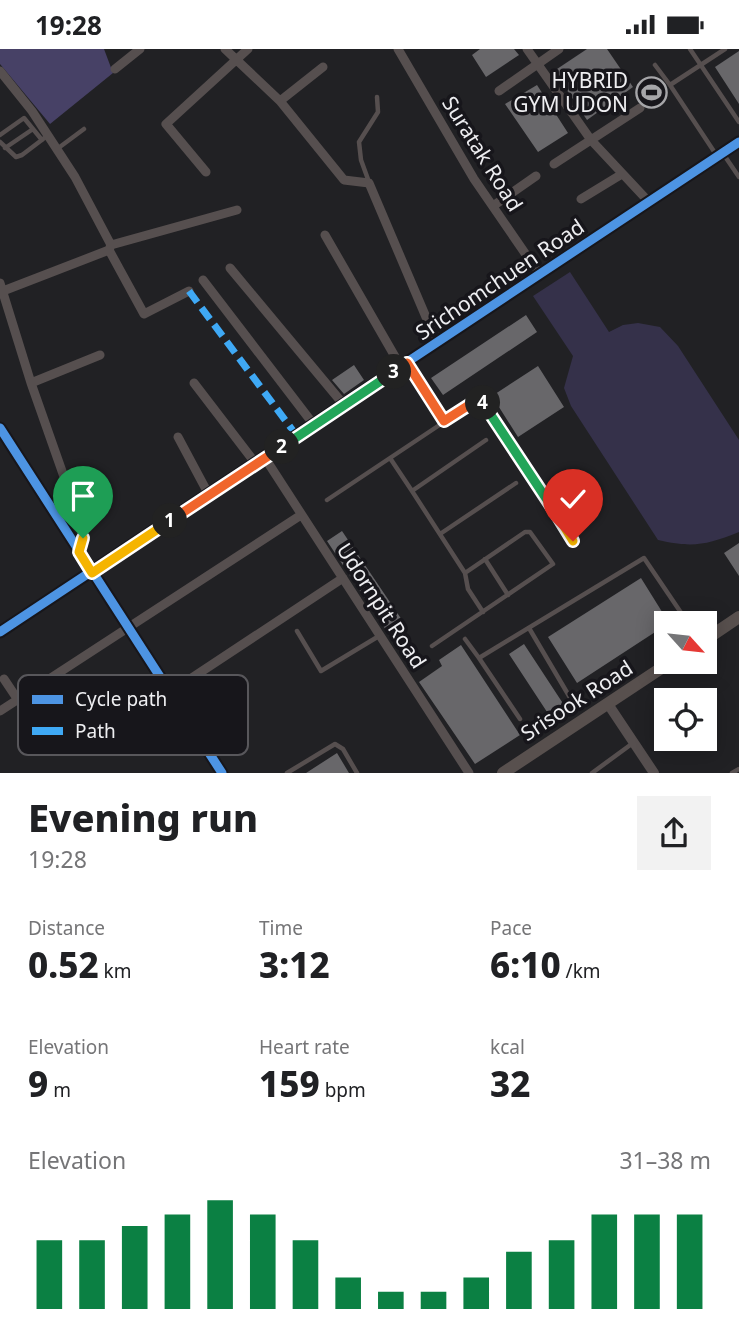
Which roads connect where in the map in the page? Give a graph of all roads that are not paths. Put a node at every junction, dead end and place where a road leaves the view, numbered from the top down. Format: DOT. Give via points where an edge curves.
graph roads {
  1 [pos="140,49"];
  2 [pos="225,49"];
  3 [pos="248,49"];
  4 [pos="398,49"];
  5 [pos="527,49"];
  6 [pos="559,49"];
  7 [pos="690,49"];
  8 [pos="725,49"];
  9 [pos="235,59"];
  10 [pos="537,64"];
  11 [pos="655,65"];
  12 [pos="701,65"];
  13 [pos="323,67"];
  14 [pos="116,69"];
  15 [pos="0,71"];
  16 [pos="670,85"];
  17 [pos="499,91"];
  18 [pos="377,97"];
  19 [pos="280,101"];
  20 [pos="640,108"];
  21 [pos="739,122"];
  22 [pos="33,129"];
  23 [pos="84,129"];
  24 [pos="0,135"];
  25 [pos="45,138"];
  26 [pos="591,140"];
  27 [pos="0,142"];
  28 [pos="739,142"];
  29 [pos="5,148"];
  30 [pos="57,149"];
  31 [pos="720,155"];
  32 [pos="554,164"];
  33 [pos="206,172"];
  34 [pos="622,174"];
  35 [pos="537,176"];
  36 [pos="739,177"];
  37 [pos="369,183"];
  38 [pos="581,199"];
  39 [pos="649,202"];
  40 [pos="493,206"];
  41 [pos="237,210"];
  42 [pos="325,235"];
  43 [pos="110,248"];
  44 [pos="230,268"];
  45 [pos="540,275"];
  46 [pos="203,280"];
  47 [pos="2,287"];
  48 [pos="189,291"];
  49 [pos="437,343"];
  50 [pos="100,355"];
  51 [pos="404,365"];
  52 [pos="32,383"];
  53 [pos="194,383"];
  54 [pos="345,405"];
  55 [pos="444,421"];
  56 [pos="314,425"];
  57 [pos="0,428"];
  58 [pos="178,437"];
  59 [pos="486,440"];
  60 [pos="390,459"];
  61 [pos="260,461"];
  62 [pos="516,484"];
  63 [pos="412,491"];
  64 [pos="209,495"];
  65 [pos="327,500"];
  66 [pos="301,515"];
  67 [pos="440,534"];
  68 [pos="573,541"];
  69 [pos="79,552"];
  70 [pos="485,559"];
  71 [pos="92,573"];
  72 [pos="465,573"];
  73 [pos="343,579"];
  74 [pos="508,595"];
  75 [pos="680,611"];
  76 [pos="482,612"];
  77 [pos="739,617"];
  78 [pos="529,628"];
  79 [pos="128,630"];
  80 [pos="297,631"];
  81 [pos="718,631"];
  82 [pos="0,632"];
  83 [pos="380,636"];
  84 [pos="465,639"];
  85 [pos="432,646"];
  86 [pos="479,658"];
  87 [pos="654,673"];
  88 [pos="57,675"];
  89 [pos="157,675"];
  90 [pos="196,675"];
  91 [pos="4,679"];
  92 [pos="18,700"];
  93 [pos="572,701"];
  94 [pos="608,704"];
  95 [pos="0,711"];
  96 [pos="520,719"];
  97 [pos="634,743"];
  98 [pos="210,755"];
  99 [pos="601,767"];
  100 [pos="523,768"];
  101 [pos="739,769"];
  102 [pos="222,773"];
  103 [pos="287,773"];
  104 [pos="357,773"];
  105 [pos="468,773"];
  106 [pos="503,773"];
  107 [pos="593,773"];
  108 [pos="605,773"];
  109 [pos="654,773"];
  110 [pos="732,773"];
  1 -- 14 [label="street"];
  2 -- 9 [label="street"];
  3 -- 9 [label="street"];
  4 -- 40 [label="street, Suratak Road"];
  5 -- 10 [label="street"];
  6 -- 10 [label="street"];
  7 -- 12 [label="lane"];
  8 -- 12 [label="lane"];
  9 -- 19 [label="street"];
  9 -- 33 [label="street" via="166,124"];
  10 -- 17 [label="street"];
  10 -- 26 [label="street"];
  11 -- 16 [label="lane"];
  12 -- 16 [label="lane"];
  12 -- 21 [label="lane"];
  13 -- 19 [label="street"];
  15 -- 25 [label="street" via="32,111"];
  16 -- 31 [label="lane"];
  18 -- 37 [label="lane" via="378,112 359,142"];
  19 -- 37 [label="street" via="344,180"];
  20 -- 26 [label="street"];
  22 -- 24 [label="lane" via="24,118"];
  22 -- 25 [label="lane"];
  22 -- 29 [label="lane"];
  23 -- 30 [label="lane"];
  25 -- 29 [label="lane" via="16,157"];
  25 -- 30 [label="street"];
  26 -- 32 [label="street"];
  26 -- 34 [label="street"];
  27 -- 29 [label="lane"];
  28 -- 31 [label="street, Srichomchuen Road"];
  30 -- 43 [label="street"];
  31 -- 36 [label="lane"];
  31 -- 39 [label="street, Srichomchuen Road"];
  34 -- 38 [label="street"];
  34 -- 39 [label="street"];
  35 -- 40 [label="street"];
  37 -- 49 [label="street"];
  39 -- 45 [label="street, Srichomchuen Road"];
  40 -- 45 [label="street, Suratak Road"];
  41 -- 43 [label="street"];
  42 -- 51 [label="street"];
  43 -- 47 [label="street"];
  43 -- 48 [label="street" via="144,314"];
  44 -- 54 [label="street"];
  45 -- 49 [label="street, Srichomchuen Road"];
  46 -- 56 [label="street"];
  47 -- 52 [label="street"];
  49 -- 51 [label="street, Srichomchuen Road"];
  50 -- 52 [label="street"];
  51 -- 54 [label="street, Srichomchuen Road"];
  51 -- 55 [label="lane"];
  52 -- 69 [label="street" via="82,528"];
  53 -- 61 [label="street, Udornpit Road"];
  54 -- 56 [label="street, Srichomchuen Road"];
  55 -- 60 [label="lane"];
  55 -- 68 [label="lane" via="480,398"];
  56 -- 61 [label="street, Srichomchuen Road"];
  57 -- 69 [label="street"];
  58 -- 64 [label="street"];
  59 -- 63 [label="lane"];
  60 -- 63 [label="lane"];
  60 -- 65 [label="lane"];
  61 -- 64 [label="street, Srichomchuen Road"];
  61 -- 66 [label="street, Udornpit Road"];
  62 -- 67 [label="lane"];
  63 -- 67 [label="lane"];
  64 -- 71 [label="street, Srichomchuen Road"];
  66 -- 73 [label="street, Udornpit Road"];
  66 -- 79 [label="street"];
  67 -- 72 [label="lane"];
  69 -- 71 [label="street"];
  70 -- 72 [label="lane"];
  70 -- 74 [label="lane"];
  70 -- 74 [label="lane" via="530,531 553,564"];
  71 -- 79 [label="street"];
  71 -- 82 [label="street, Srichomchuen Road"];
  72 -- 76 [label="lane" via="468,589"];
  73 -- 83 [label="street, Udornpit Road"];
  73 -- 90 [label="street"];
  74 -- 76 [label="lane"];
  75 -- 78 [label="lane" via="644,558"];
  76 -- 85 [label="lane"];
  77 -- 81 [label="main road"];
  78 -- 86 [label="lane"];
  78 -- 93 [label="lane"];
  79 -- 88 [label="street"];
  79 -- 89 [label="street"];
  80 -- 83 [label="lane" via="321,671"];
  83 -- 105 [label="street, Udornpit Road"];
  84 -- 86 [label="lane"];
  86 -- 96 [label="lane"];
  87 -- 94 [label="main road, Srisook Road"];
  91 -- 92 [label="street"];
  92 -- 95 [label="street"];
  94 -- 97 [label="street"];
  94 -- 100 [label="main road, Srisook Road"];
  97 -- 99 [label="lane"];
  97 -- 109 [label="street"];
  98 -- 102 [label="street"];
  99 -- 107 [label="lane"];
  99 -- 108 [label="lane"];
  100 -- 106 [label="main road, Srisook Road"];
  101 -- 110 [label="lane"];
  103 -- 104 [label="lane" via="335,744"];
}
